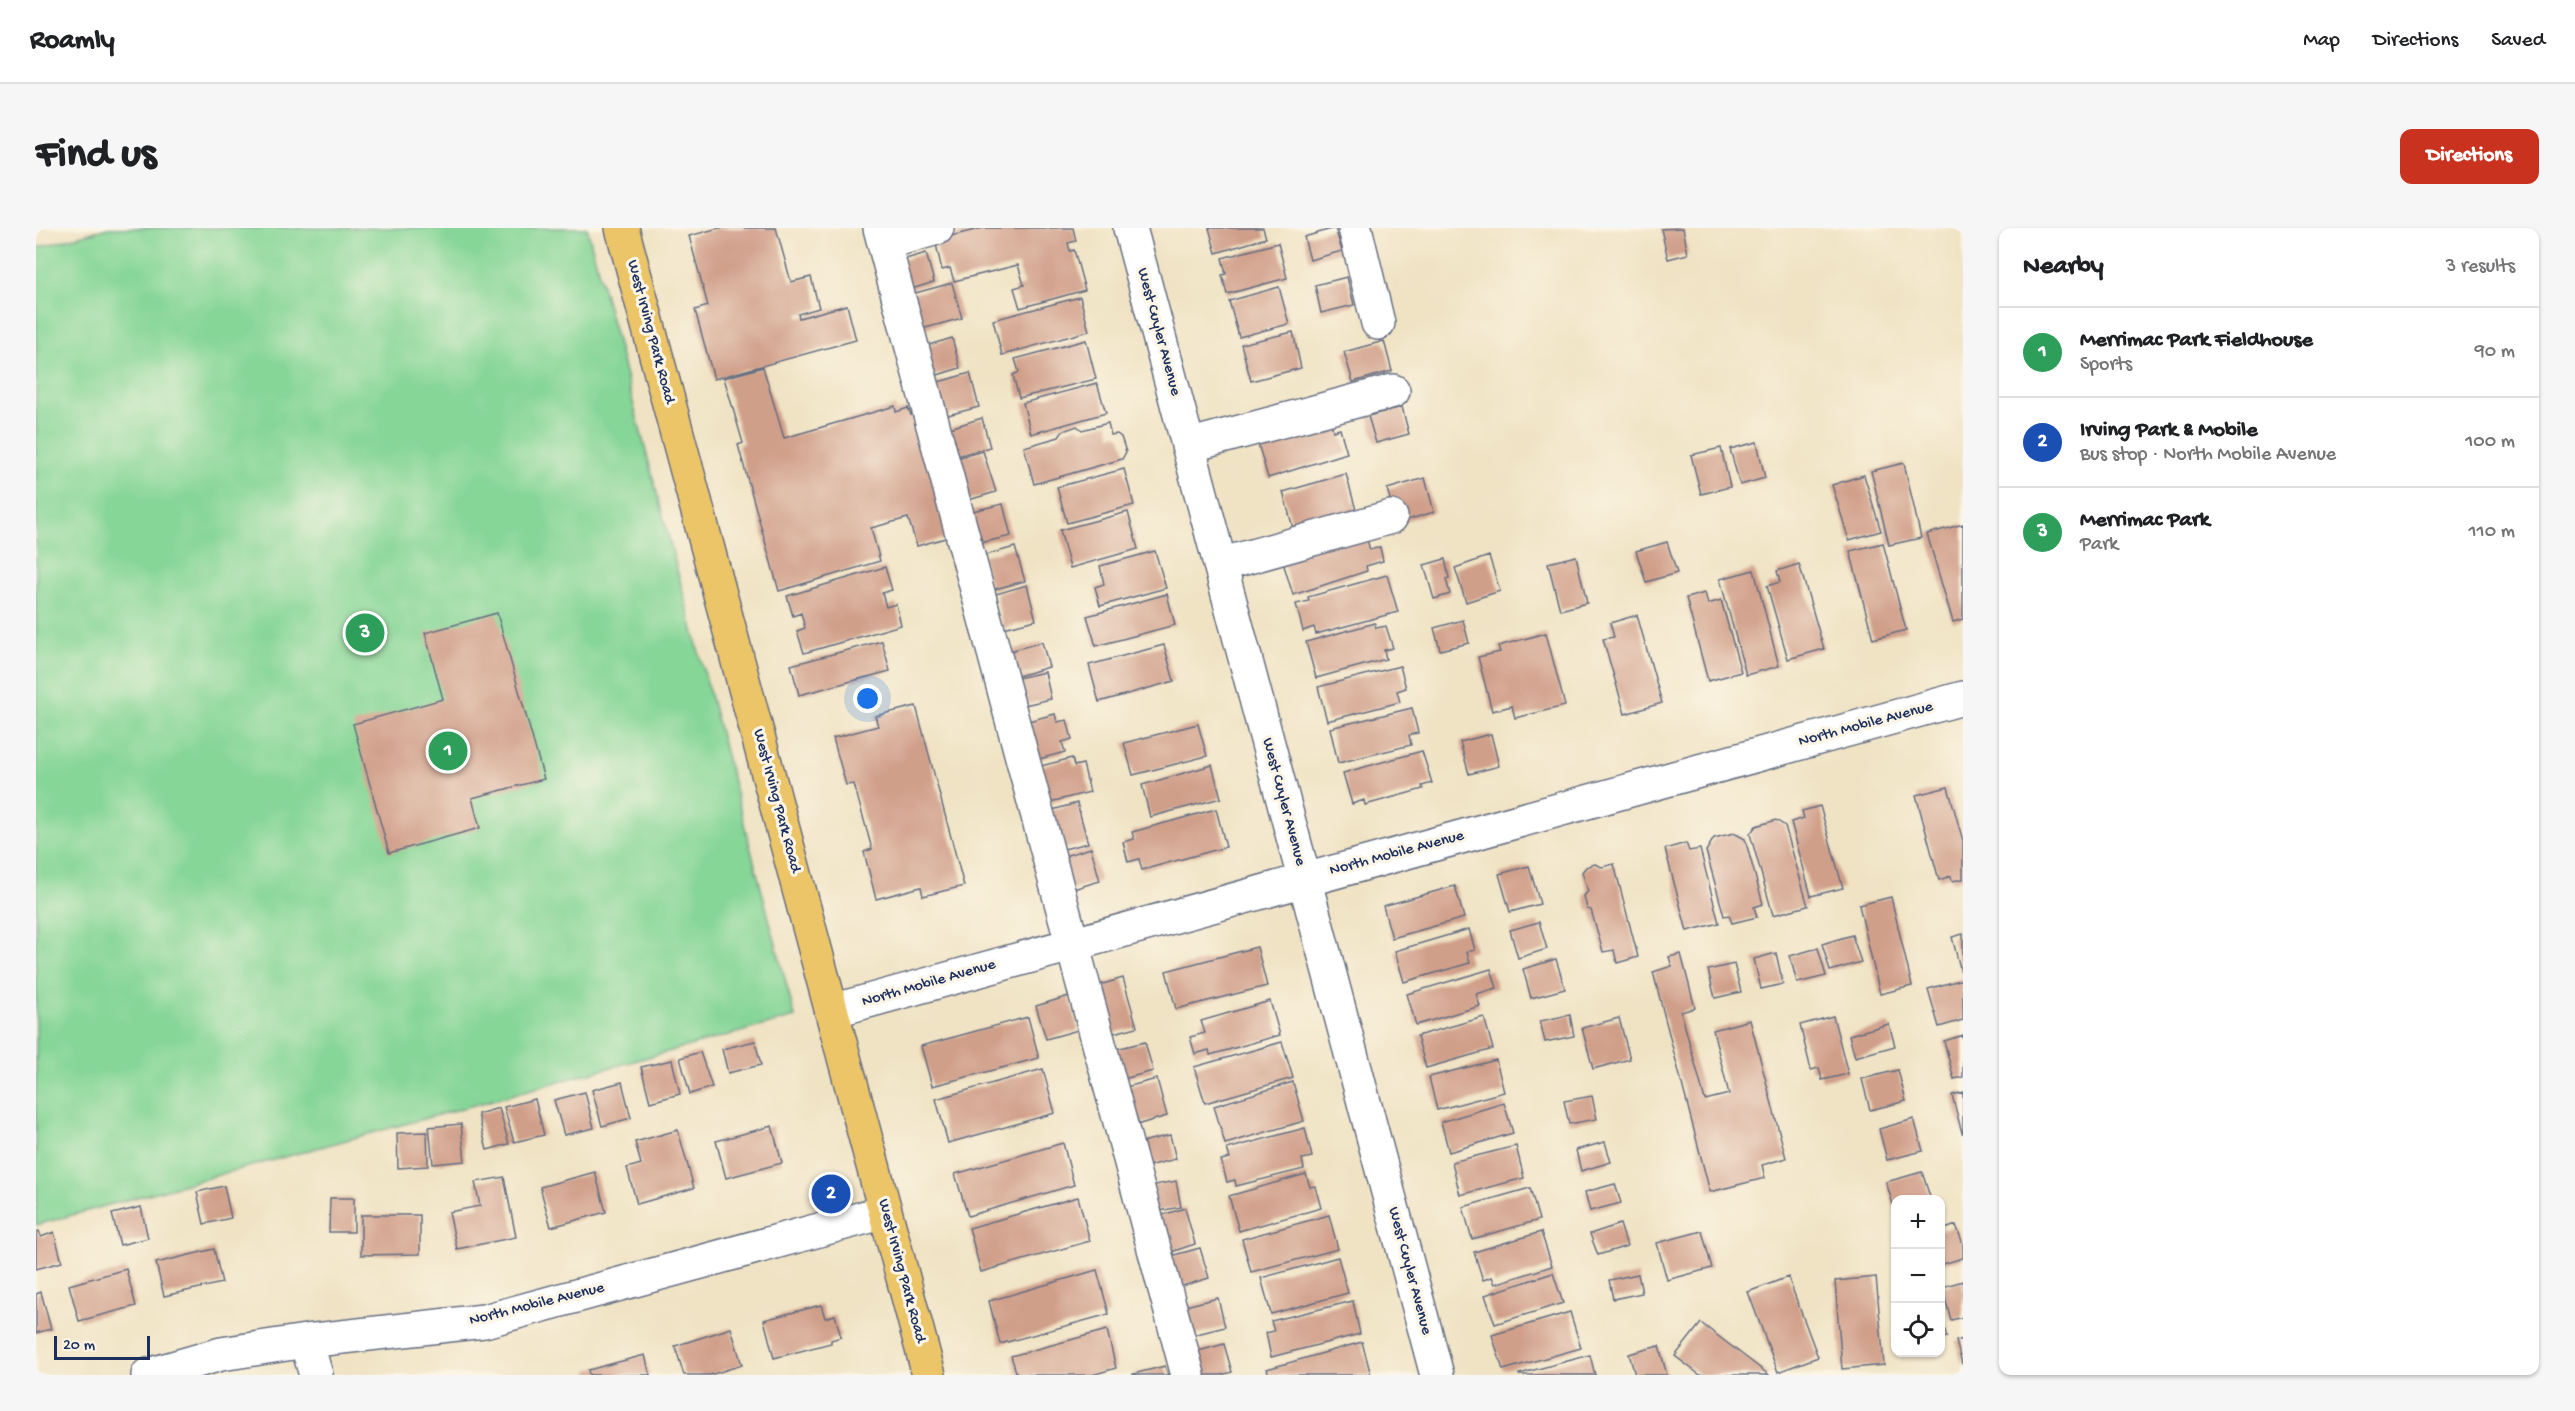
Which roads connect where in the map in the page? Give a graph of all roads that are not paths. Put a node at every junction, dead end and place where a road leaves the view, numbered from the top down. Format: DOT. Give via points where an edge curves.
graph roads {
  1 [pos="622,228"];
  2 [pos="937,228"];
  3 [pos="1130,228"];
  4 [pos="1355,228"];
  5 [pos="882,236"];
  6 [pos="1378,323"];
  7 [pos="1393,391"];
  8 [pos="1188,446"];
  9 [pos="1391,517"];
  10 [pos="1220,565"];
  11 [pos="1963,698"];
  12 [pos="1304,880"];
  13 [pos="1072,944"];
  14 [pos="832,1011"];
  15 [pos="885,1212"];
  16 [pos="306,1341"];
  17 [pos="148,1375"];
  18 [pos="316,1375"];
  19 [pos="929,1375"];
  20 [pos="1188,1375"];
  21 [pos="1437,1375"];
  1 -- 14 [label="main road, West Irving Park Road"];
  2 -- 5 [label="street"];
  3 -- 8 [label="street, West Cuyler Avenue"];
  4 -- 6 [label="street"];
  5 -- 13 [label="street"];
  7 -- 8 [label="street"];
  8 -- 10 [label="street, West Cuyler Avenue"];
  9 -- 10 [label="street"];
  10 -- 12 [label="street, West Cuyler Avenue"];
  11 -- 12 [label="street, North Mobile Avenue"];
  12 -- 13 [label="street, North Mobile Avenue"];
  12 -- 21 [label="street, West Cuyler Avenue"];
  13 -- 14 [label="street, North Mobile Avenue"];
  13 -- 20 [label="street"];
  14 -- 15 [label="main road, West Irving Park Road"];
  15 -- 16 [label="street, North Mobile Avenue" via="484,1321"];
  15 -- 19 [label="main road, West Irving Park Road"];
  16 -- 17 [label="street, North Mobile Avenue" via="221,1354"];
  16 -- 18 [label="street"];
}
